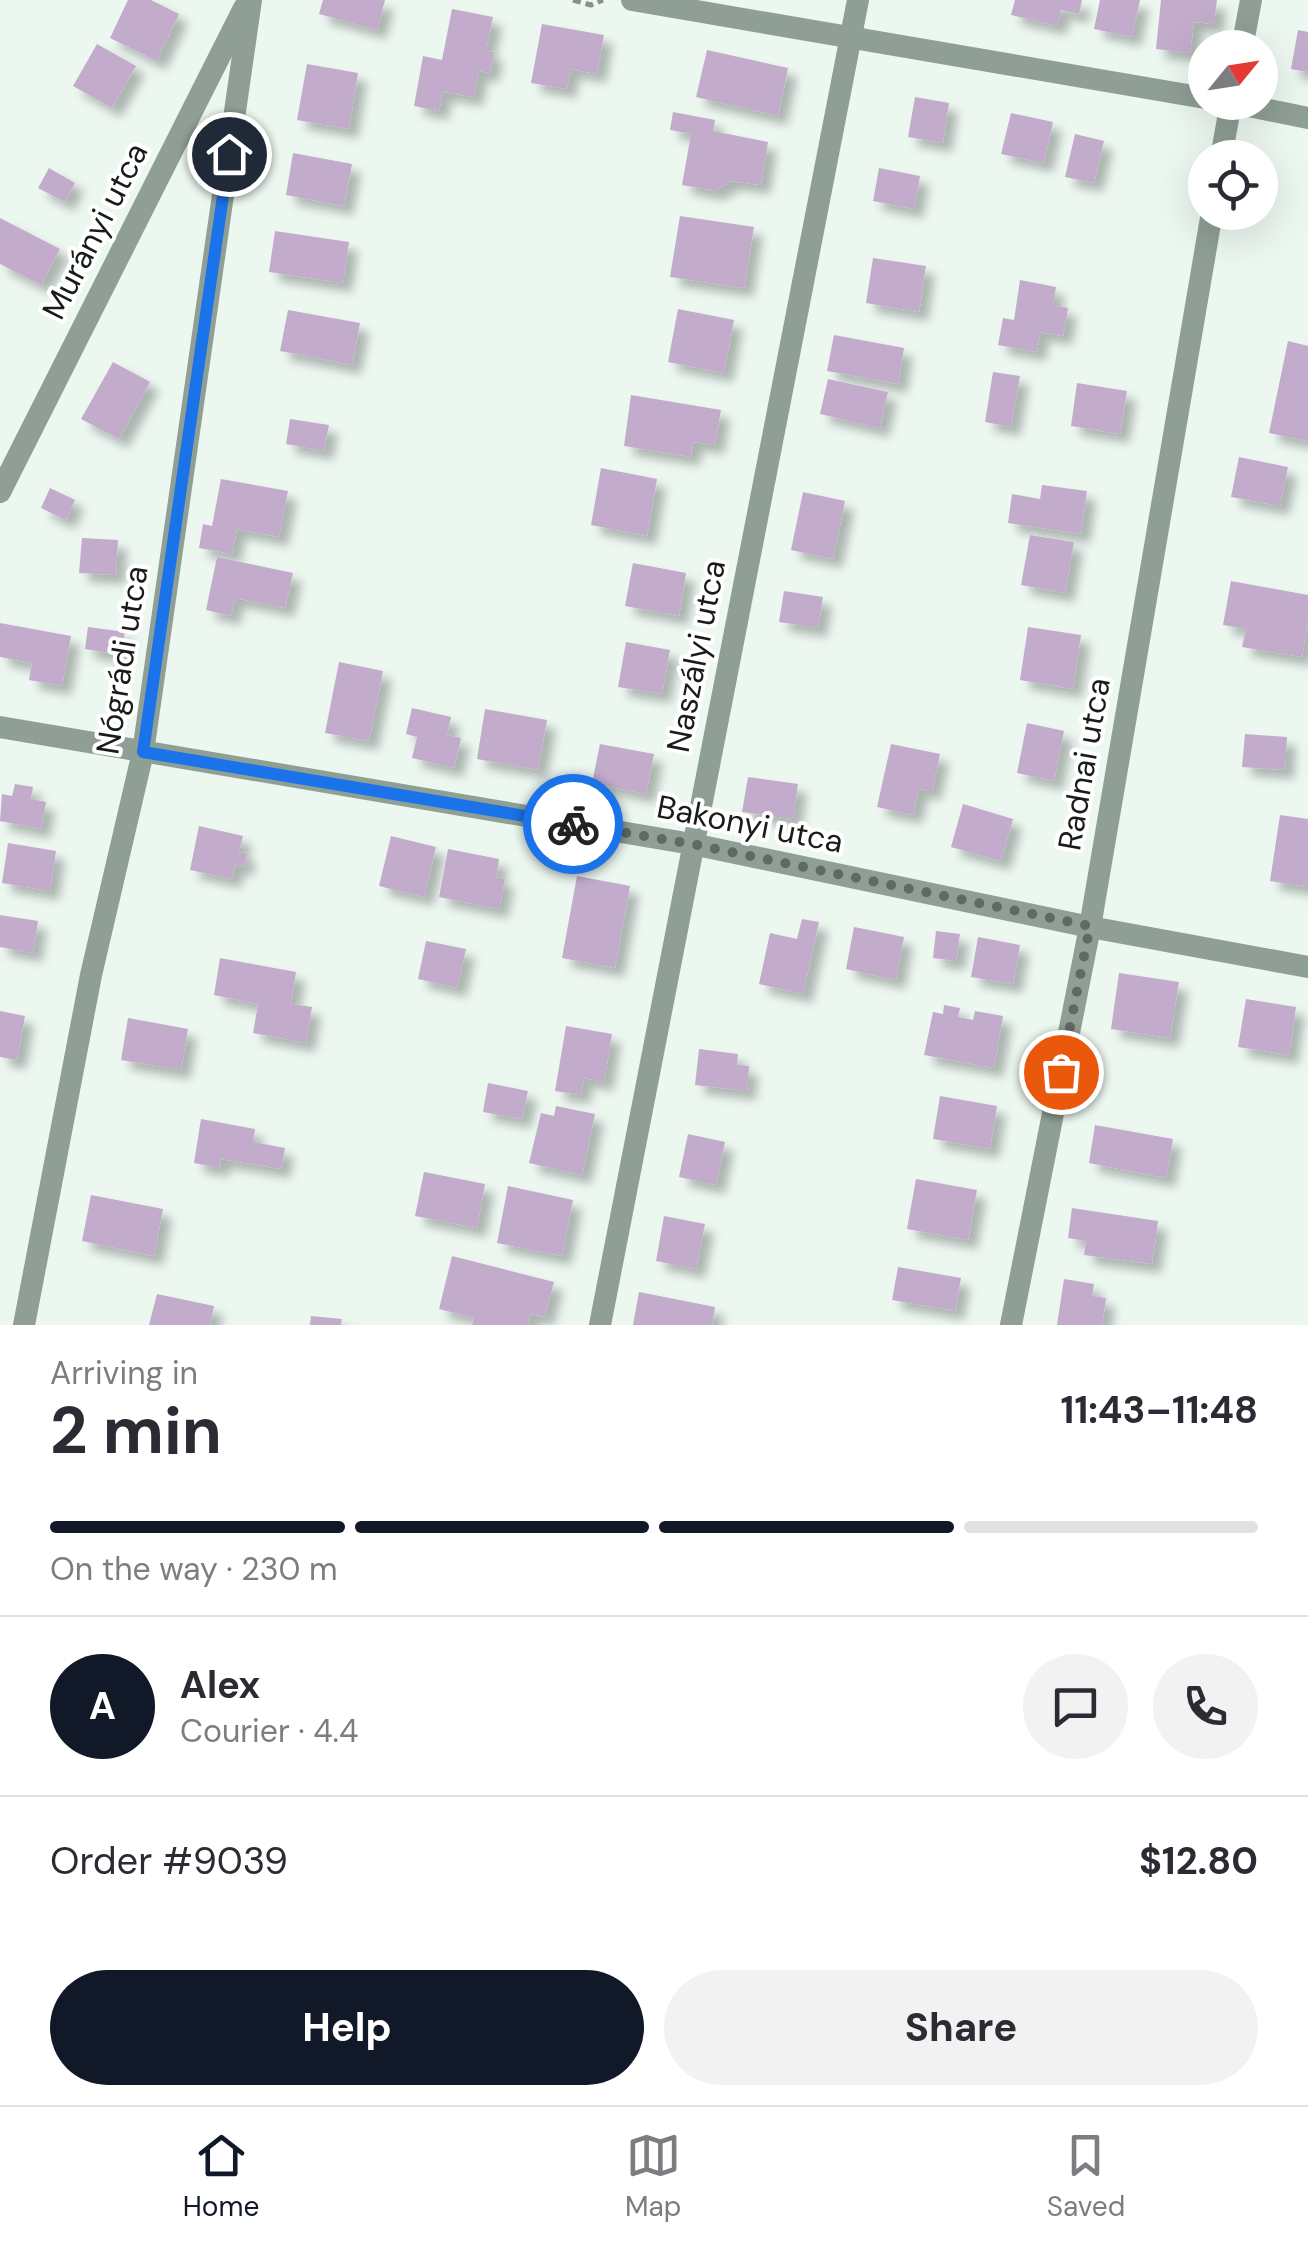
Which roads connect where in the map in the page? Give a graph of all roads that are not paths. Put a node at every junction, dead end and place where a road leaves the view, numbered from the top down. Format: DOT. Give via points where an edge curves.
graph roads {
  1 [pos="250,0"];
  2 [pos="632,0"];
  3 [pos="858,0"];
  4 [pos="1251,0"];
  5 [pos="1245,30"];
  6 [pos="850,37"];
  7 [pos="1188,95"];
  8 [pos="1278,112"];
  9 [pos="1308,118"];
  10 [pos="1209,230"];
  11 [pos="0,492"];
  12 [pos="0,727"];
  13 [pos="143,752"];
  14 [pos="692,844"];
  15 [pos="1090,926"];
  16 [pos="1308,967"];
  17 [pos="24,1325"];
  18 [pos="600,1325"];
  19 [pos="1011,1325"];
  1 -- 11 [label="street, Murányi utca"];
  1 -- 13 [label="street, Nógrádi utca"];
  2 -- 6 [label="street"];
  3 -- 6 [label="street, Naszályi utca"];
  4 -- 5 [label="street"];
  6 -- 7 [label="street"];
  6 -- 14 [label="street, Naszályi utca"];
  8 -- 9 [label="street"];
  10 -- 15 [label="street, Radnai utca"];
  12 -- 13 [label="street, Bakonyi utca"];
  13 -- 14 [label="street, Bakonyi utca"];
  13 -- 17 [label="street, Nógrádi utca" via="91,975"];
  14 -- 15 [label="street, Bakonyi utca"];
  14 -- 18 [label="street, Naszályi utca"];
  15 -- 16 [label="street, Bakonyi utca"];
  15 -- 19 [label="street, Radnai utca"];
}
